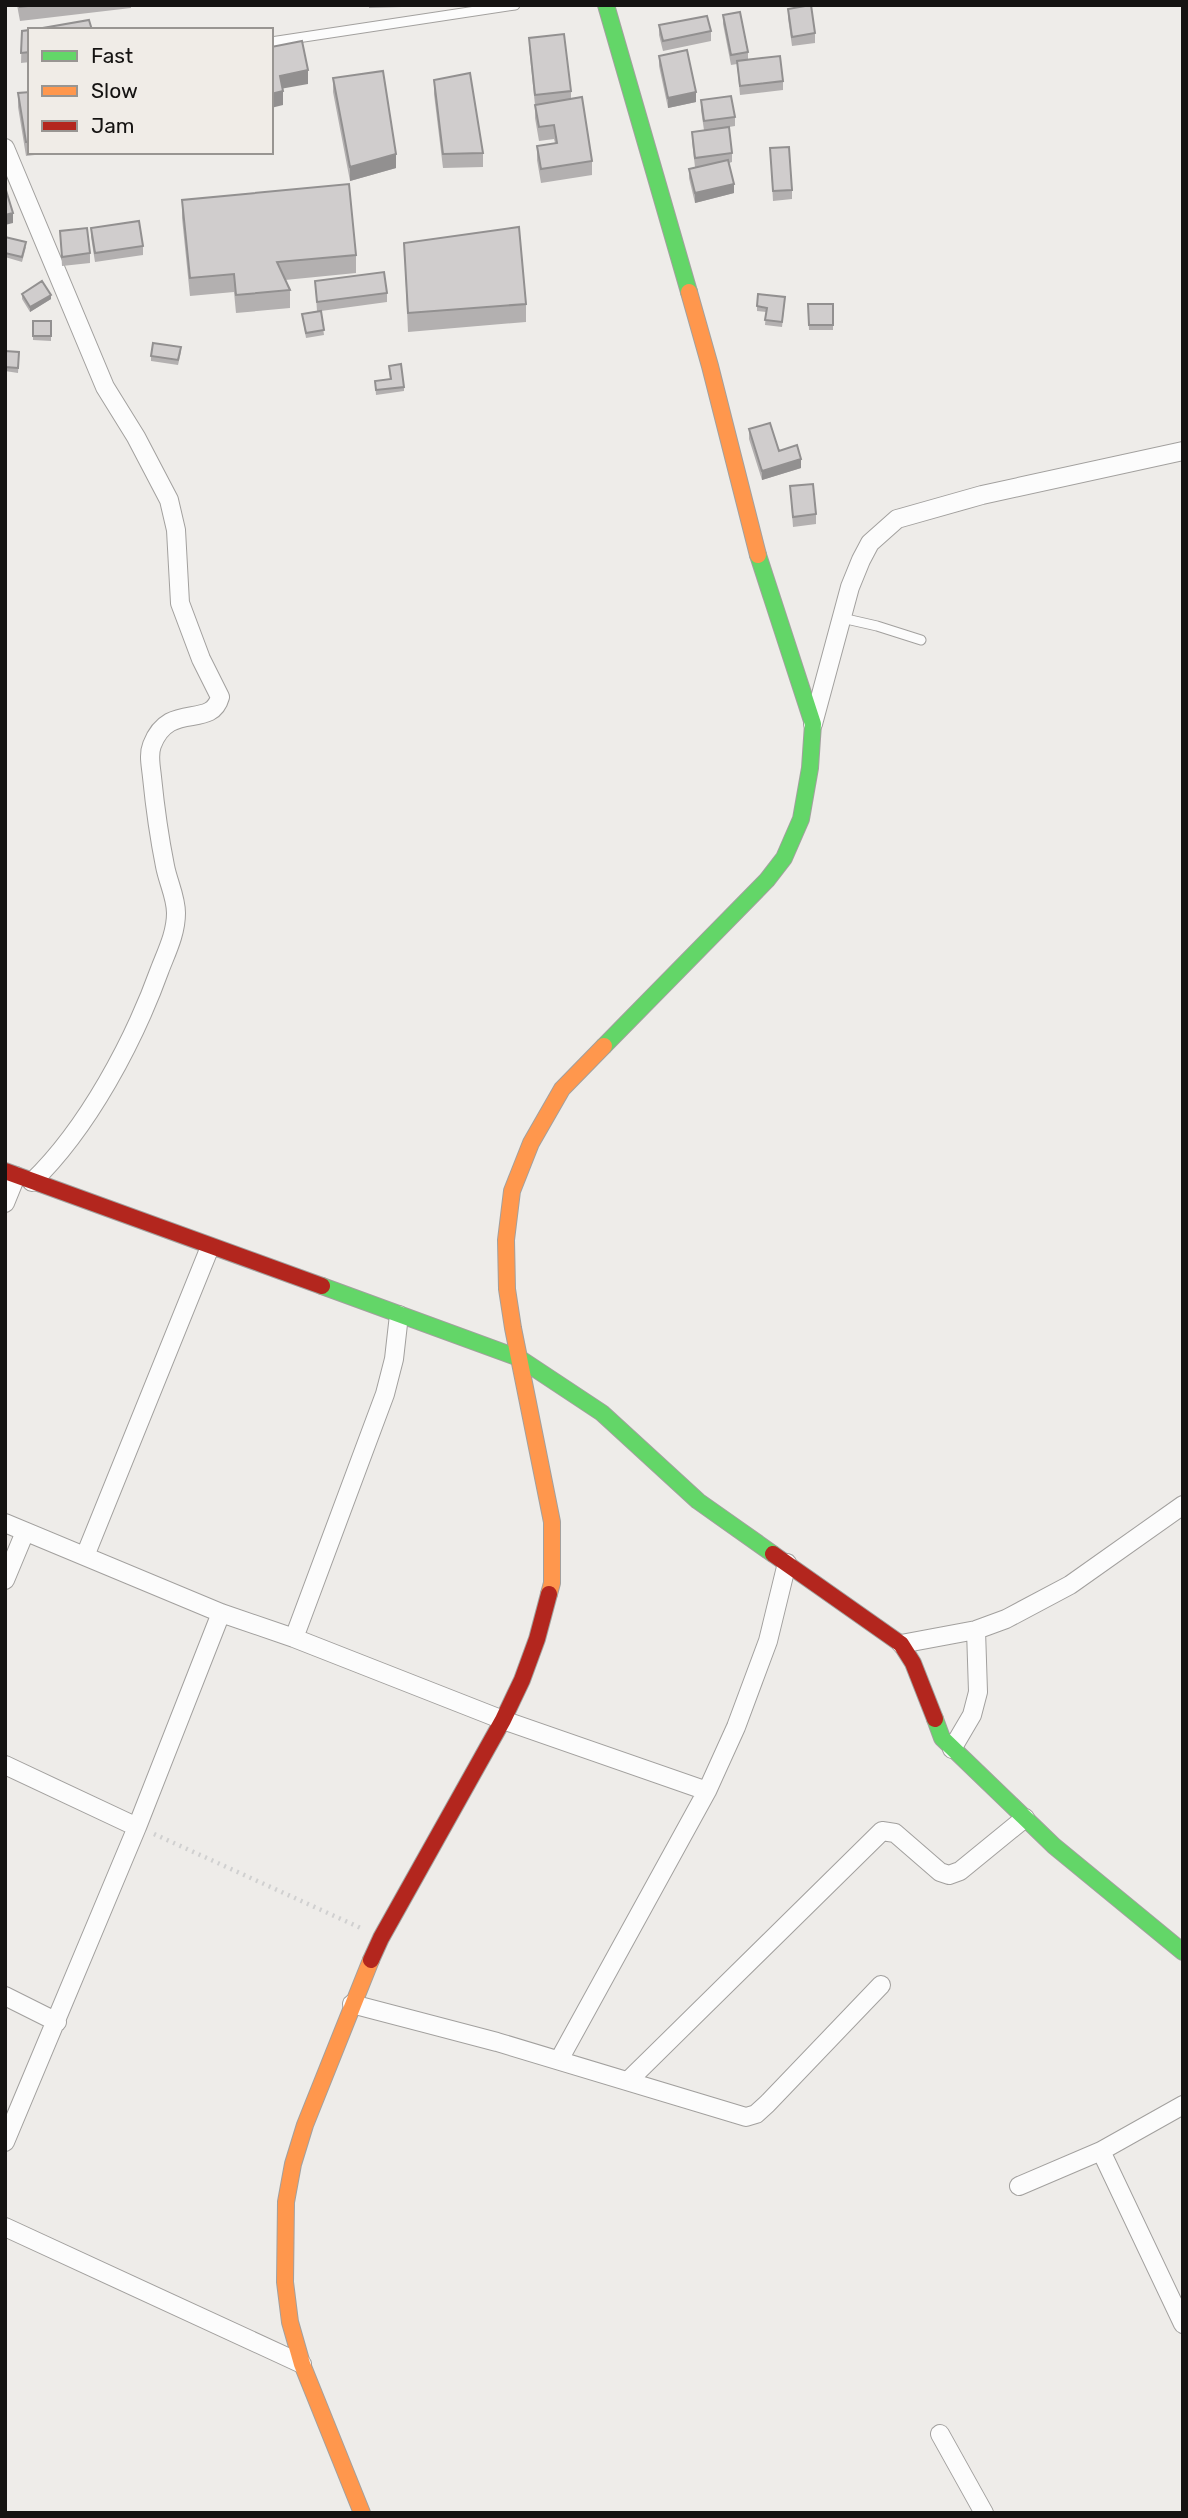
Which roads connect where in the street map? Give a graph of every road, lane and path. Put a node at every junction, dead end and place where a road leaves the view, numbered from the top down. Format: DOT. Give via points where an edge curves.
graph roads {
  1 [pos="514,5"];
  2 [pos="606,5"];
  3 [pos="273,42"];
  4 [pos="5,148"];
  5 [pos="1183,451"];
  6 [pos="842,618"];
  7 [pos="921,640"];
  8 [pos="813,724"];
  9 [pos="18,1176"];
  10 [pos="5,1203"];
  11 [pos="210,1247"];
  12 [pos="399,1315"];
  13 [pos="519,1358"];
  14 [pos="1183,1505"];
  15 [pos="5,1523"];
  16 [pos="25,1532"];
  17 [pos="85,1556"];
  18 [pos="787,1563"];
  19 [pos="5,1580"];
  20 [pos="221,1613"];
  21 [pos="976,1630"];
  22 [pos="294,1638"];
  23 [pos="901,1644"];
  24 [pos="503,1720"];
  25 [pos="952,1749"];
  26 [pos="5,1765"];
  27 [pos="707,1791"];
  28 [pos="1025,1818"];
  29 [pos="138,1827"];
  30 [pos="381,1938"];
  31 [pos="1183,1952"];
  32 [pos="881,1985"];
  33 [pos="5,1996"];
  34 [pos="352,2004"];
  35 [pos="57,2022"];
  36 [pos="559,2060"];
  37 [pos="628,2081"];
  38 [pos="1183,2105"];
  39 [pos="5,2142"];
  40 [pos="1101,2151"];
  41 [pos="1019,2186"];
  42 [pos="5,2227"];
  43 [pos="1183,2324"];
  44 [pos="302,2364"];
  45 [pos="940,2434"];
  46 [pos="362,2513"];
  47 [pos="985,2513"];
  1 -- 3 [label="lane"];
  2 -- 8 [label="street" via="710,366 761,567"];
  4 -- 9 [label="street" via="105,387 169,500 176,530 180,603 220,697 210,713 166,723 152,744 155,814 175,903 175,930 145,1012 65,1148"];
  5 -- 6 [label="street" via="982,495 897,519 870,543"];
  6 -- 7 [label="lane"];
  6 -- 8 [label="street"];
  8 -- 13 [label="street" via="803,809 784,858 768,880 562,1089 531,1143 512,1191 506,1240 507,1289"];
  9 -- 10 [label="street"];
  9 -- 11 [label="street"];
  11 -- 12 [label="street"];
  11 -- 17 [label="street"];
  12 -- 13 [label="street"];
  12 -- 22 [label="street" via="385,1394"];
  13 -- 18 [label="street" via="602,1413 698,1501"];
  13 -- 24 [label="street" via="554,1552 552,1583 537,1639"];
  14 -- 21 [label="street" via="1070,1585"];
  15 -- 16 [label="street"];
  16 -- 17 [label="street"];
  16 -- 19 [label="street"];
  17 -- 20 [label="street"];
  18 -- 23 [label="street"];
  18 -- 27 [label="street" via="768,1641"];
  20 -- 22 [label="street"];
  20 -- 29 [label="street"];
  21 -- 23 [label="street"];
  21 -- 25 [label="street" via="978,1692 972,1715"];
  22 -- 24 [label="street"];
  23 -- 25 [label="street" via="942,1738"];
  24 -- 27 [label="street"];
  24 -- 30 [label="street"];
  25 -- 28 [label="street"];
  26 -- 29 [label="street"];
  27 -- 36 [label="street"];
  28 -- 31 [label="street"];
  28 -- 37 [label="street" via="949,1875 895,1833 882,1832"];
  29 -- 30 [label="path"];
  29 -- 35 [label="street"];
  30 -- 34 [label="street"];
  32 -- 37 [label="street" via="752,2117"];
  33 -- 35 [label="street"];
  34 -- 36 [label="street"];
  34 -- 44 [label="street" via="305,2125 286,2202 285,2282"];
  35 -- 39 [label="street"];
  36 -- 37 [label="street"];
  38 -- 40 [label="street"];
  40 -- 41 [label="street"];
  40 -- 43 [label="street"];
  42 -- 44 [label="street"];
  44 -- 46 [label="street"];
  45 -- 47 [label="street"];
}
